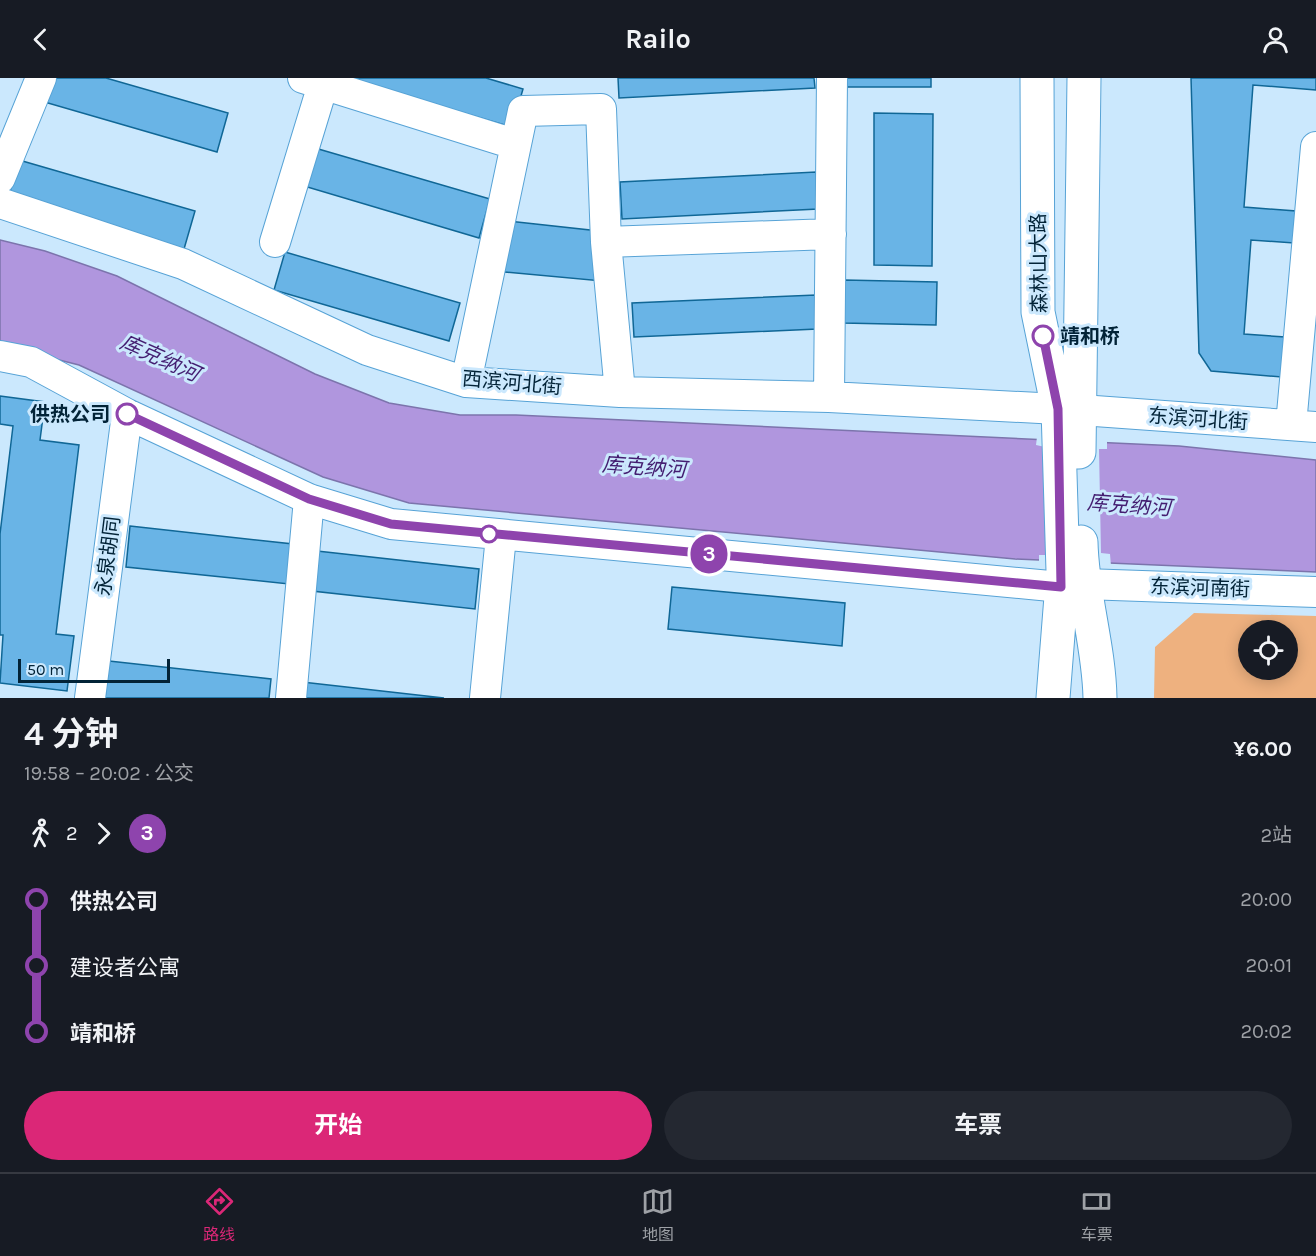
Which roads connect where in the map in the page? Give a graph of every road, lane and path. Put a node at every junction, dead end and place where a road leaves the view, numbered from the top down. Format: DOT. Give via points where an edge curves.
graph roads {
  1 [pos="41,78"];
  2 [pos="832,78"];
  3 [pos="1037,78"];
  4 [pos="1084,78"];
  5 [pos="317,80"];
  6 [pos="514,144"];
  7 [pos="1316,147"];
  8 [pos="0,178"];
  9 [pos="0,203"];
  10 [pos="831,234"];
  11 [pos="275,242"];
  12 [pos="606,242"];
  13 [pos="0,356"];
  14 [pos="466,382"];
  15 [pos="620,392"];
  16 [pos="829,397"];
  17 [pos="127,414"];
  18 [pos="1069,421"];
  19 [pos="1304,426"];
  20 [pos="309,499"];
  21 [pos="501,536"];
  22 [pos="1073,578"];
  23 [pos="1316,592"];
  24 [pos="90,698"];
  25 [pos="291,698"];
  26 [pos="485,698"];
  27 [pos="1053,698"];
  28 [pos="1100,698"];
  1 -- 8 [label="street"];
  2 -- 10 [label="street"];
  3 -- 18 [label="main road, 森林山大路" via="1038,312"];
  4 -- 18 [label="main road, 森林山大路"];
  5 -- 6 [label="street"];
  5 -- 11 [label="street"];
  6 -- 12 [label="street" via="523,111 601,110"];
  6 -- 14 [label="street"];
  7 -- 19 [label="street"];
  9 -- 14 [label="street, 西滨河北街" via="183,264 367,350"];
  10 -- 12 [label="street"];
  10 -- 16 [label="street"];
  12 -- 15 [label="street"];
  13 -- 17 [label="street, 东滨河南街" via="31,362"];
  14 -- 15 [label="street, 西滨河北街"];
  15 -- 16 [label="street, 西滨河北街"];
  16 -- 18 [label="street, 西滨河北街"];
  17 -- 20 [label="street, 东滨河南街"];
  17 -- 24 [label="street, 永泉胡同"];
  18 -- 19 [label="street, 东滨河北街"];
  18 -- 22 [label="main road, 森林山大路"];
  20 -- 21 [label="street, 东滨河南街" via="391,524"];
  20 -- 25 [label="street"];
  21 -- 22 [label="street, 东滨河南街"];
  21 -- 26 [label="street"];
  22 -- 23 [label="street, 东滨河南街"];
  22 -- 27 [label="main road, 森林山大路"];
  22 -- 28 [label="main road, 森林山大路" via="1099,671"];
}
